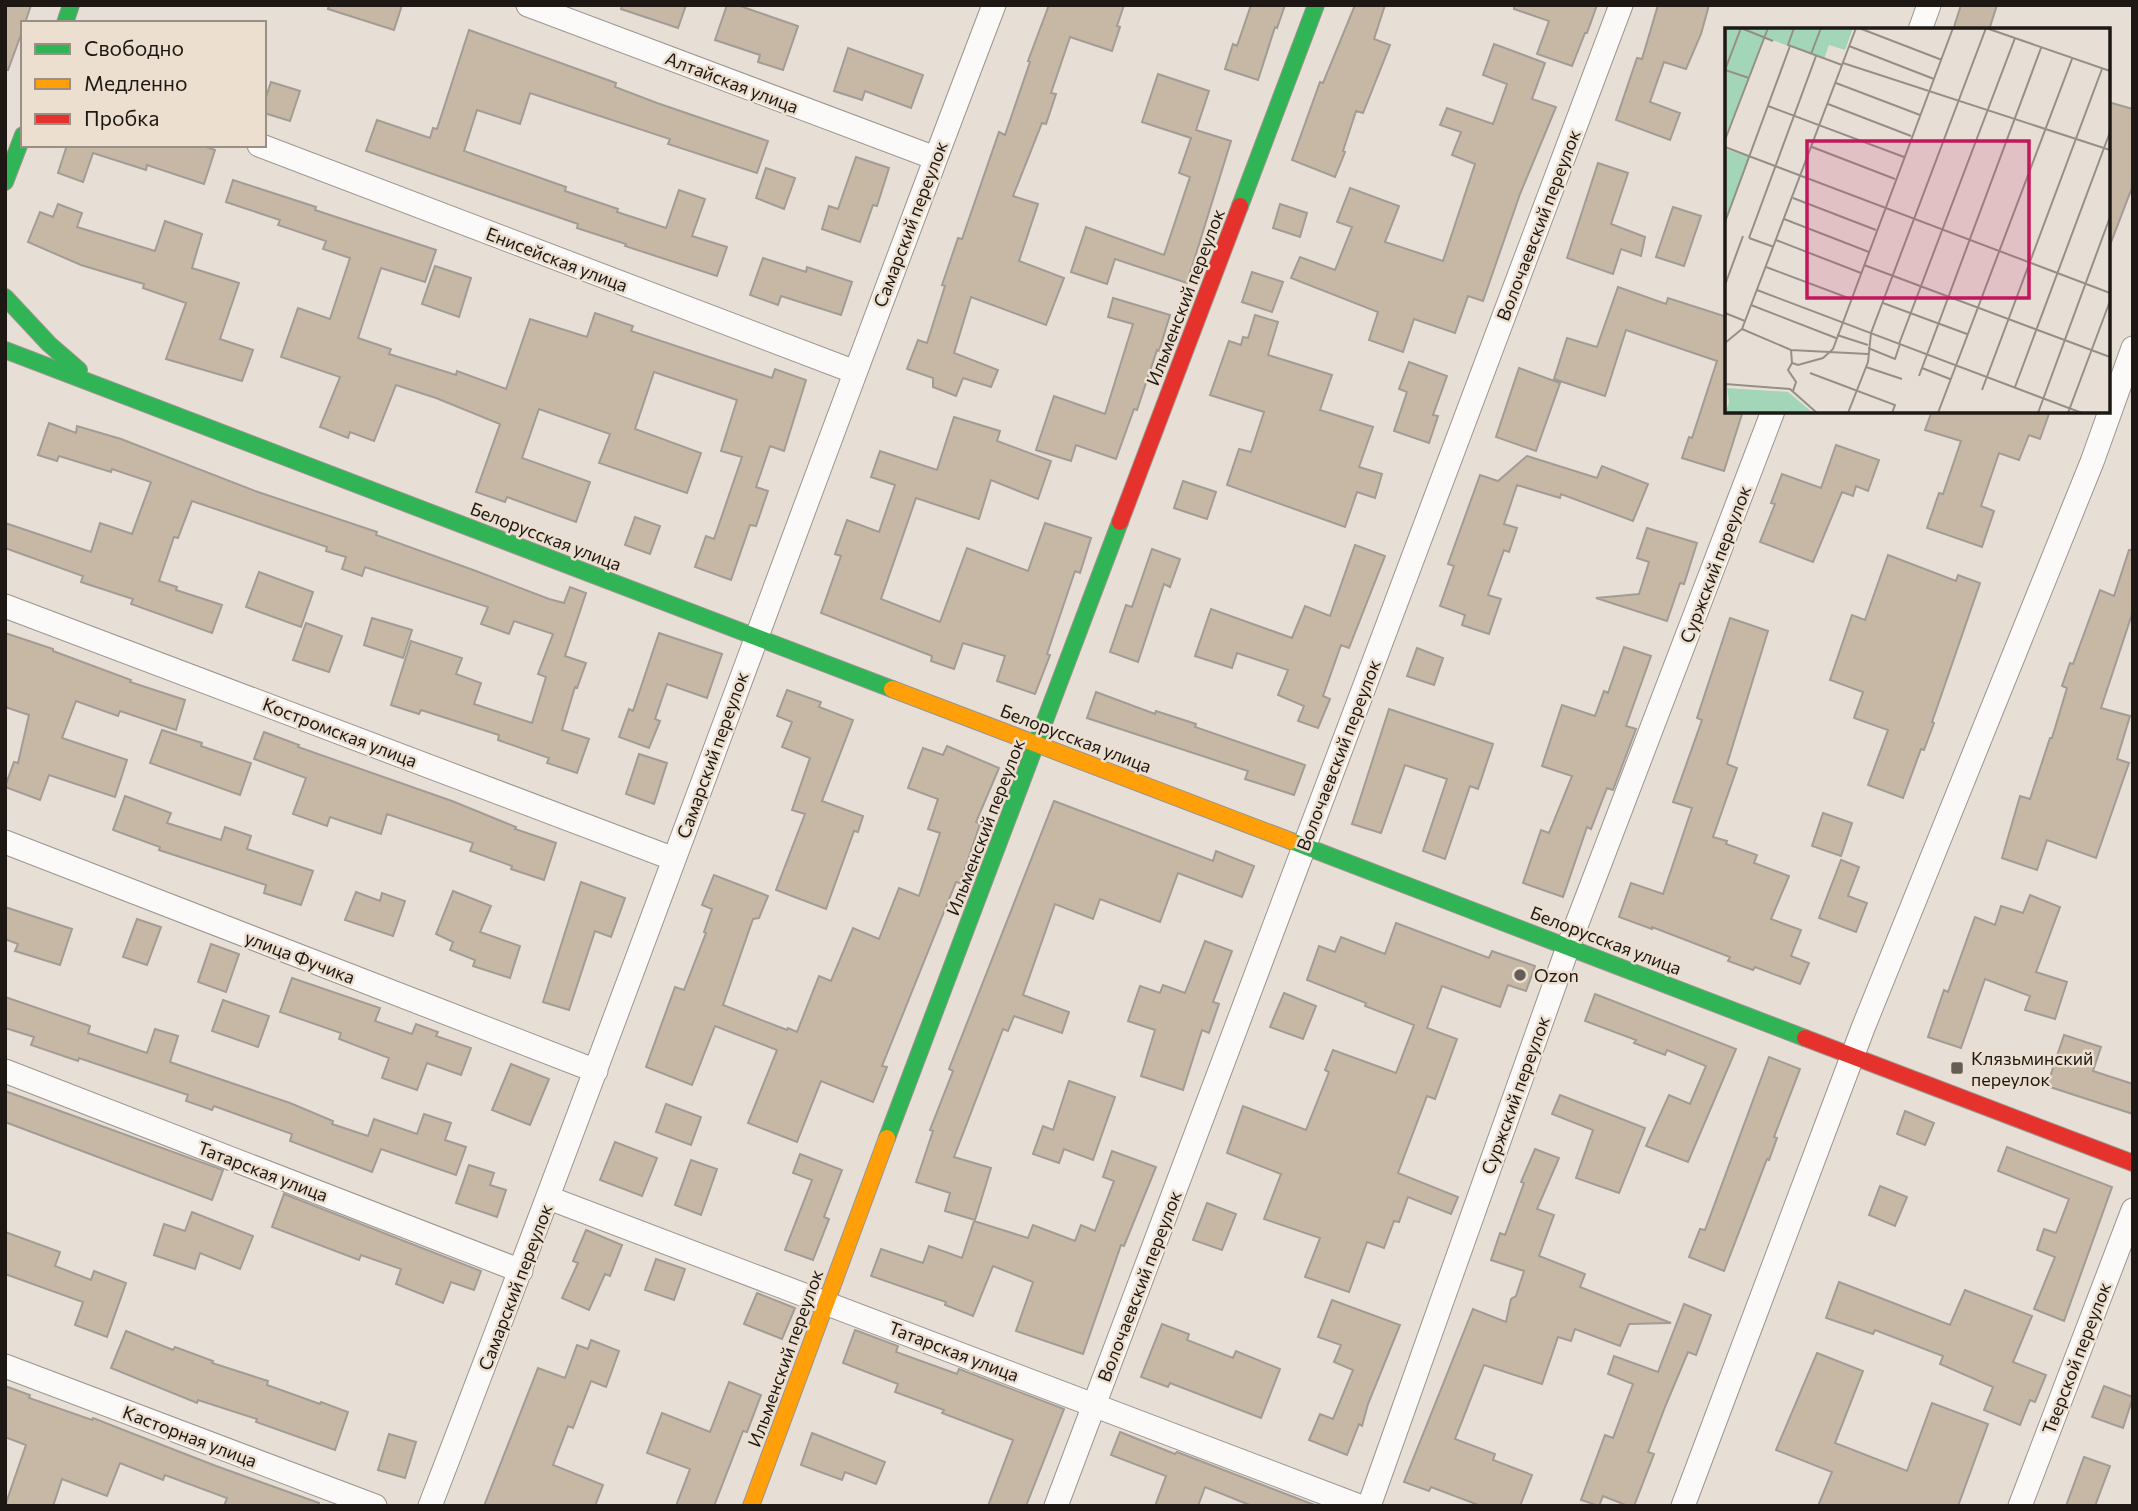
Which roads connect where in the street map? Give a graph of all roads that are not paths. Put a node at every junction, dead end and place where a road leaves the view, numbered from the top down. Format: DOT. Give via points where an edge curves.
graph roads {
  1 [pos="528,5"];
  2 [pos="994,5"];
  3 [pos="1316,5"];
  4 [pos="1620,5"];
  5 [pos="1929,5"];
  6 [pos="1921,28"];
  7 [pos="21,140"];
  8 [pos="264,147"];
  9 [pos="935,158"];
  10 [pos="5,183"];
  11 [pos="5,297"];
  12 [pos="2133,348"];
  13 [pos="5,350"];
  14 [pos="855,372"];
  15 [pos="106,389"];
  16 [pos="2110,412"];
  17 [pos="1772,413"];
  18 [pos="2110,413"];
  19 [pos="5,606"];
  20 [pos="756,636"];
  21 [pos="1038,744"];
  22 [pos="5,842"];
  23 [pos="1305,846"];
  24 [pos="674,859"];
  25 [pos="1568,947"];
  26 [pos="1853,1055"];
  27 [pos="5,1071"];
  28 [pos="596,1071"];
  29 [pos="2133,1163"];
  30 [pos="549,1198"];
  31 [pos="2133,1210"];
  32 [pos="521,1271"];
  33 [pos="825,1302"];
  34 [pos="5,1366"];
  35 [pos="1095,1404"];
  36 [pos="375,1506"];
  37 [pos="430,1506"];
  38 [pos="751,1506"];
  39 [pos="1056,1506"];
  40 [pos="1359,1506"];
  41 [pos="1368,1506"];
  42 [pos="1683,1506"];
  43 [pos="2020,1506"];
  1 -- 9 [label="street, Алтайская улица"];
  2 -- 9 [label="street, Самарский переулок"];
  3 -- 21 [label="main road, Ильменский переулок"];
  4 -- 23 [label="street, Волочаевский переулок"];
  5 -- 6 [label="street"];
  7 -- 10 [label="main road"];
  8 -- 14 [label="street, Енисейская улица"];
  9 -- 14 [label="street, Самарский переулок"];
  11 -- 15 [label="main road" via="49,344"];
  12 -- 16 [label="street"];
  13 -- 15 [label="main road, Белорусская улица"];
  14 -- 20 [label="street, Самарский переулок"];
  15 -- 20 [label="main road, Белорусская улица"];
  17 -- 25 [label="street, Суржский переулок"];
  18 -- 26 [label="street"];
  19 -- 24 [label="street, Костромская улица"];
  20 -- 21 [label="main road, Белорусская улица"];
  20 -- 24 [label="street, Самарский переулок"];
  21 -- 23 [label="main road, Белорусская улица"];
  21 -- 33 [label="main road, Ильменский переулок"];
  22 -- 28 [label="street, улица Фучика"];
  23 -- 25 [label="main road, Белорусская улица"];
  23 -- 35 [label="street, Волочаевский переулок"];
  24 -- 28 [label="street, Самарский переулок"];
  25 -- 26 [label="main road, Белорусская улица"];
  25 -- 41 [label="street, Суржский переулок"];
  26 -- 29 [label="main road, Белорусская улица"];
  26 -- 42 [label="street"];
  27 -- 32 [label="street, Татарская улица"];
  28 -- 30 [label="street, Самарский переулок"];
  30 -- 32 [label="street, Самарский переулок"];
  30 -- 33 [label="street, Татарская улица"];
  31 -- 43 [label="street, Тверской переулок"];
  32 -- 37 [label="street, Самарский переулок"];
  33 -- 35 [label="street, Татарская улица"];
  33 -- 38 [label="main road, Ильменский переулок"];
  34 -- 36 [label="street, Касторная улица"];
  35 -- 39 [label="street, Волочаевский переулок"];
  35 -- 40 [label="street, Татарская улица"];
}
